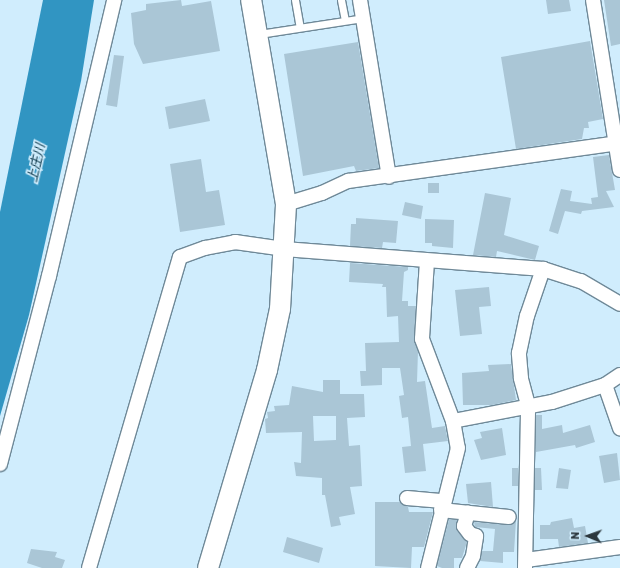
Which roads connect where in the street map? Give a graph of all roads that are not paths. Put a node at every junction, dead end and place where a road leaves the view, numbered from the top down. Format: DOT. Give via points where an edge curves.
graph roads {
  1 [pos="114,0"];
  2 [pos="251,0"];
  3 [pos="295,0"];
  4 [pos="341,0"];
  5 [pos="360,0"];
  6 [pos="593,0"];
  7 [pos="363,18"];
  8 [pos="345,20"];
  9 [pos="300,27"];
  10 [pos="256,34"];
  11 [pos="618,144"];
  12 [pos="620,170"];
  13 [pos="389,177"];
  14 [pos="286,204"];
  15 [pos="284,249"];
  16 [pos="427,261"];
  17 [pos="543,269"];
  18 [pos="620,304"];
  19 [pos="620,375"];
  20 [pos="605,385"];
  21 [pos="528,405"];
  22 [pos="453,421"];
  23 [pos="620,428"];
  24 [pos="0,464"];
  25 [pos="407,498"];
  26 [pos="442,505"];
  27 [pos="468,513"];
  28 [pos="509,517"];
  29 [pos="620,547"];
  30 [pos="525,564"];
  31 [pos="89,568"];
  32 [pos="208,568"];
  33 [pos="428,568"];
  34 [pos="467,568"];
  1 -- 24 [label="street" via="49,276"];
  2 -- 10 [label="street"];
  3 -- 9 [label="lane"];
  4 -- 8 [label="lane"];
  5 -- 7 [label="street"];
  6 -- 11 [label="street"];
  7 -- 8 [label="lane"];
  7 -- 13 [label="street"];
  8 -- 9 [label="lane"];
  9 -- 10 [label="lane"];
  10 -- 14 [label="street"];
  11 -- 12 [label="street"];
  11 -- 13 [label="street"];
  13 -- 14 [label="street" via="348,181 322,193"];
  14 -- 15 [label="street"];
  15 -- 16 [label="street"];
  15 -- 31 [label="street" via="235,242 205,248 180,257"];
  15 -- 32 [label="street" via="280,309 267,370"];
  16 -- 17 [label="street"];
  16 -- 22 [label="street" via="422,339"];
  17 -- 18 [label="street" via="581,281"];
  17 -- 21 [label="street" via="527,316 519,354 521,378"];
  19 -- 20 [label="street"];
  20 -- 21 [label="street" via="552,402"];
  20 -- 23 [label="street"];
  21 -- 22 [label="street"];
  21 -- 30 [label="street"];
  22 -- 26 [label="street" via="458,448"];
  25 -- 26 [label="street"];
  26 -- 27 [label="street"];
  26 -- 33 [label="street"];
  27 -- 28 [label="street"];
  27 -- 34 [label="street" via="464,526 470,534 476,536 473,556"];
  29 -- 30 [label="street"];
}
